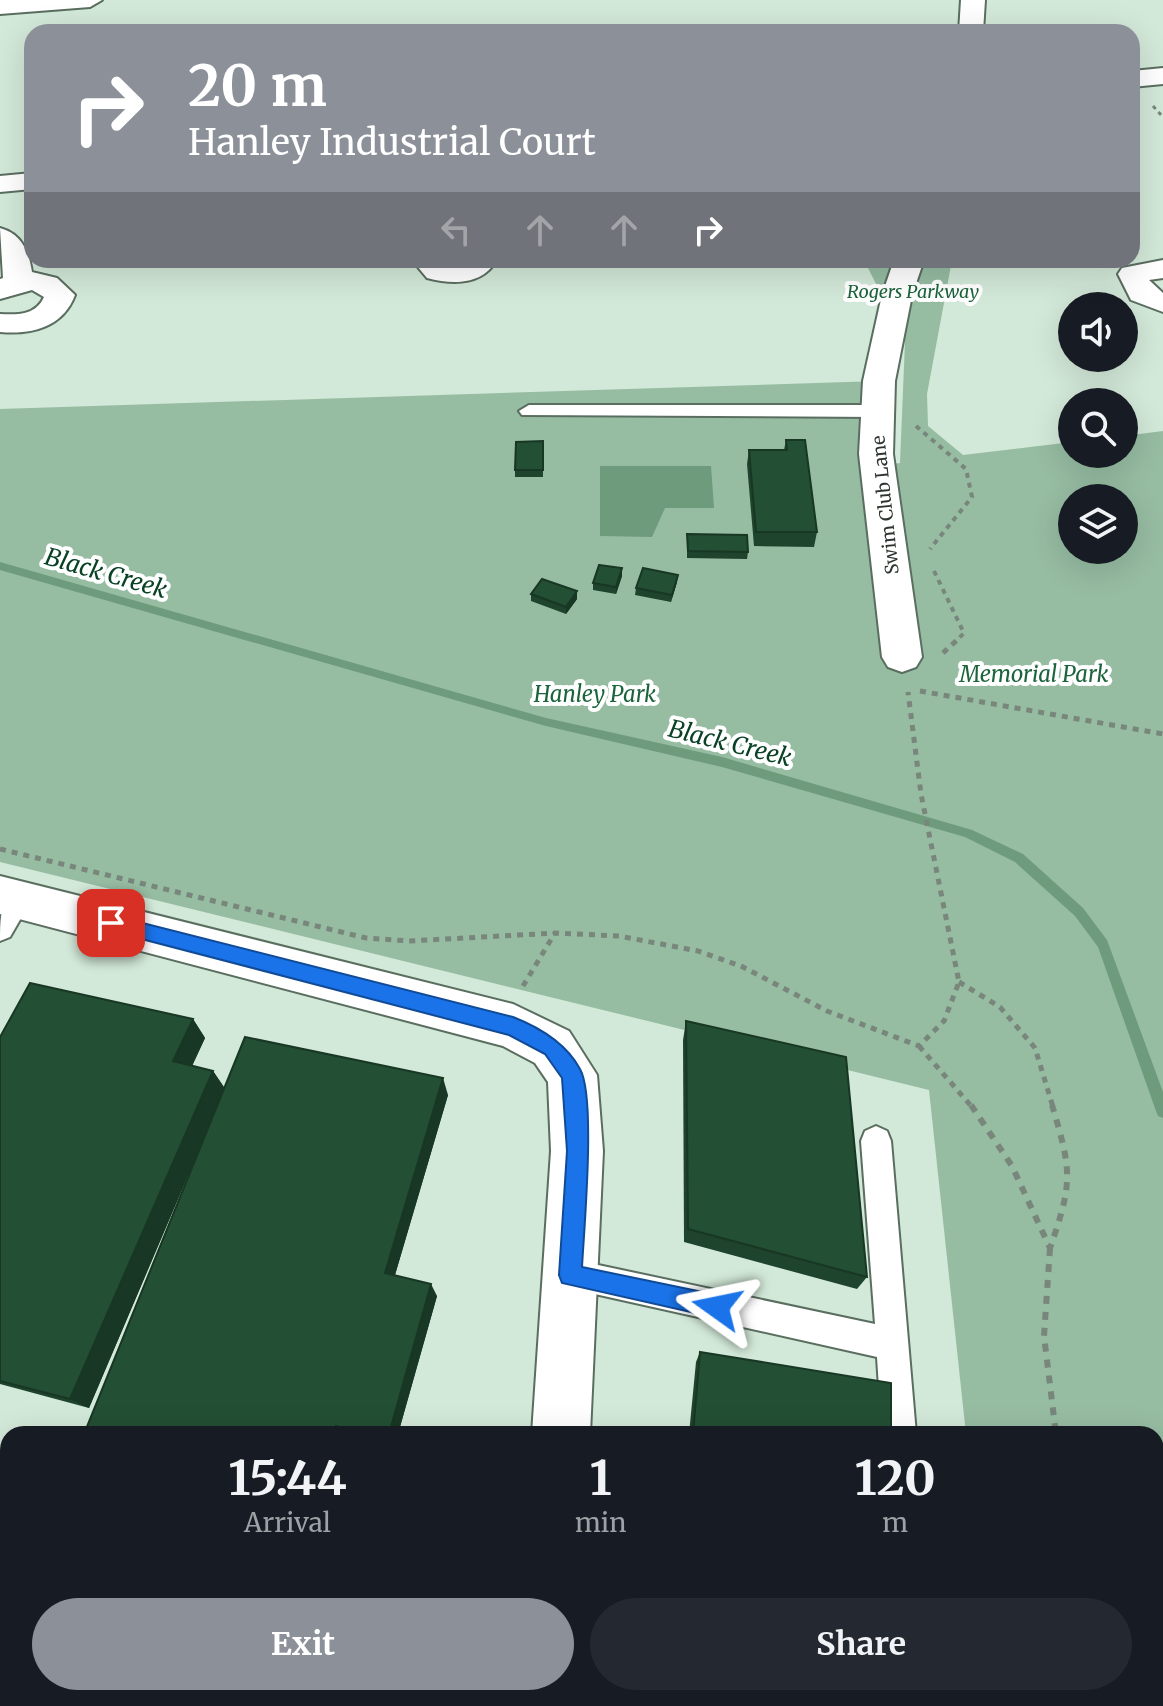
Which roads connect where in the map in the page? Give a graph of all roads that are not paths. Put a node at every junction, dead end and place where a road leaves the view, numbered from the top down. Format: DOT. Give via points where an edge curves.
graph roads {
  1 [pos="90,0"];
  2 [pos="973,0"];
  3 [pos="0,7"];
  4 [pos="972,24"];
  5 [pos="1163,76"];
  6 [pos="1140,78"];
  7 [pos="24,182"];
  8 [pos="0,184"];
  9 [pos="0,237"];
  10 [pos="434,268"];
  11 [pos="477,268"];
  12 [pos="906,268"];
  13 [pos="1163,269"];
  14 [pos="10,286"];
  15 [pos="1163,303"];
  16 [pos="0,323"];
  17 [pos="529,411"];
  18 [pos="877,411"];
  19 [pos="905,673"];
  20 [pos="6,908"];
  21 [pos="876,1141"];
  22 [pos="570,1275"];
  23 [pos="893,1344"];
  24 [pos="561,1426"];
  25 [pos="898,1426"];
  1 -- 3 [label="street"];
  2 -- 4 [label="street"];
  5 -- 6 [label="street"];
  7 -- 8 [label="street"];
  9 -- 14 [label="street" via="14,252"];
  10 -- 11 [label="street" via="449,274"];
  12 -- 18 [label="street, Swim Club Lane" via="879,381"];
  13 -- 15 [label="street" via="1133,274 1142,295"];
  14 -- 16 [label="street" via="38,281 60,295 49,315 32,322"];
  17 -- 18 [label="lane"];
  18 -- 19 [label="street, Swim Club Lane" via="876,454"];
  20 -- 22 [label="street" via="513,1026 552,1047 572,1075 577,1151"];
  21 -- 23 [label="lane"];
  22 -- 23 [label="lane"];
  22 -- 24 [label="street"];
  23 -- 25 [label="lane"];
}
